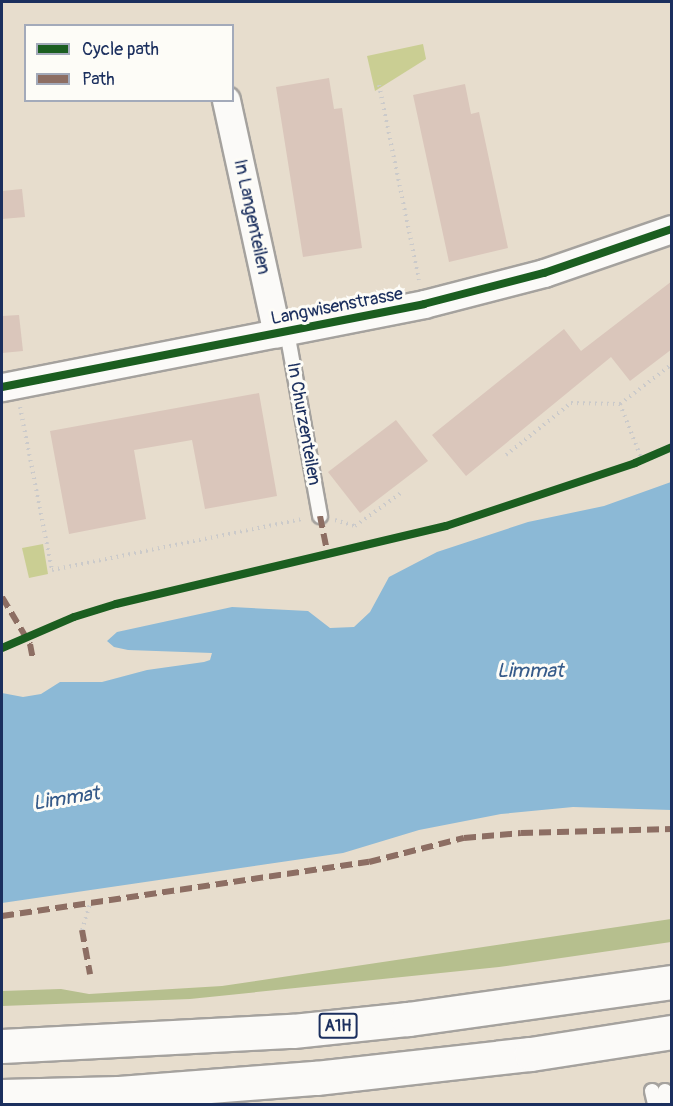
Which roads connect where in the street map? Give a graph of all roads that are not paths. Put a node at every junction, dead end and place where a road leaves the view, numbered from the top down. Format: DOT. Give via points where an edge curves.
graph roads {
  1 [pos="226,102"];
  2 [pos="672,229"];
  3 [pos="282,333"];
  4 [pos="9,386"];
  5 [pos="320,516"];
  6 [pos="672,982"];
  7 [pos="672,1032"];
  8 [pos="2,1046"];
  9 [pos="2,1096"];
  1 -- 3 [label="street, In Langenteilen"];
  2 -- 3 [label="street, Langwisenstrasse" via="544,273 424,304"];
  3 -- 4 [label="street, Langwisenstrasse"];
  3 -- 5 [label="lane, In Churzenteilen"];
  6 -- 8 [label="highway, A1H" via="293,1031"];
  7 -- 9 [label="highway" via="520,1056 316,1078 119,1093"];
}
